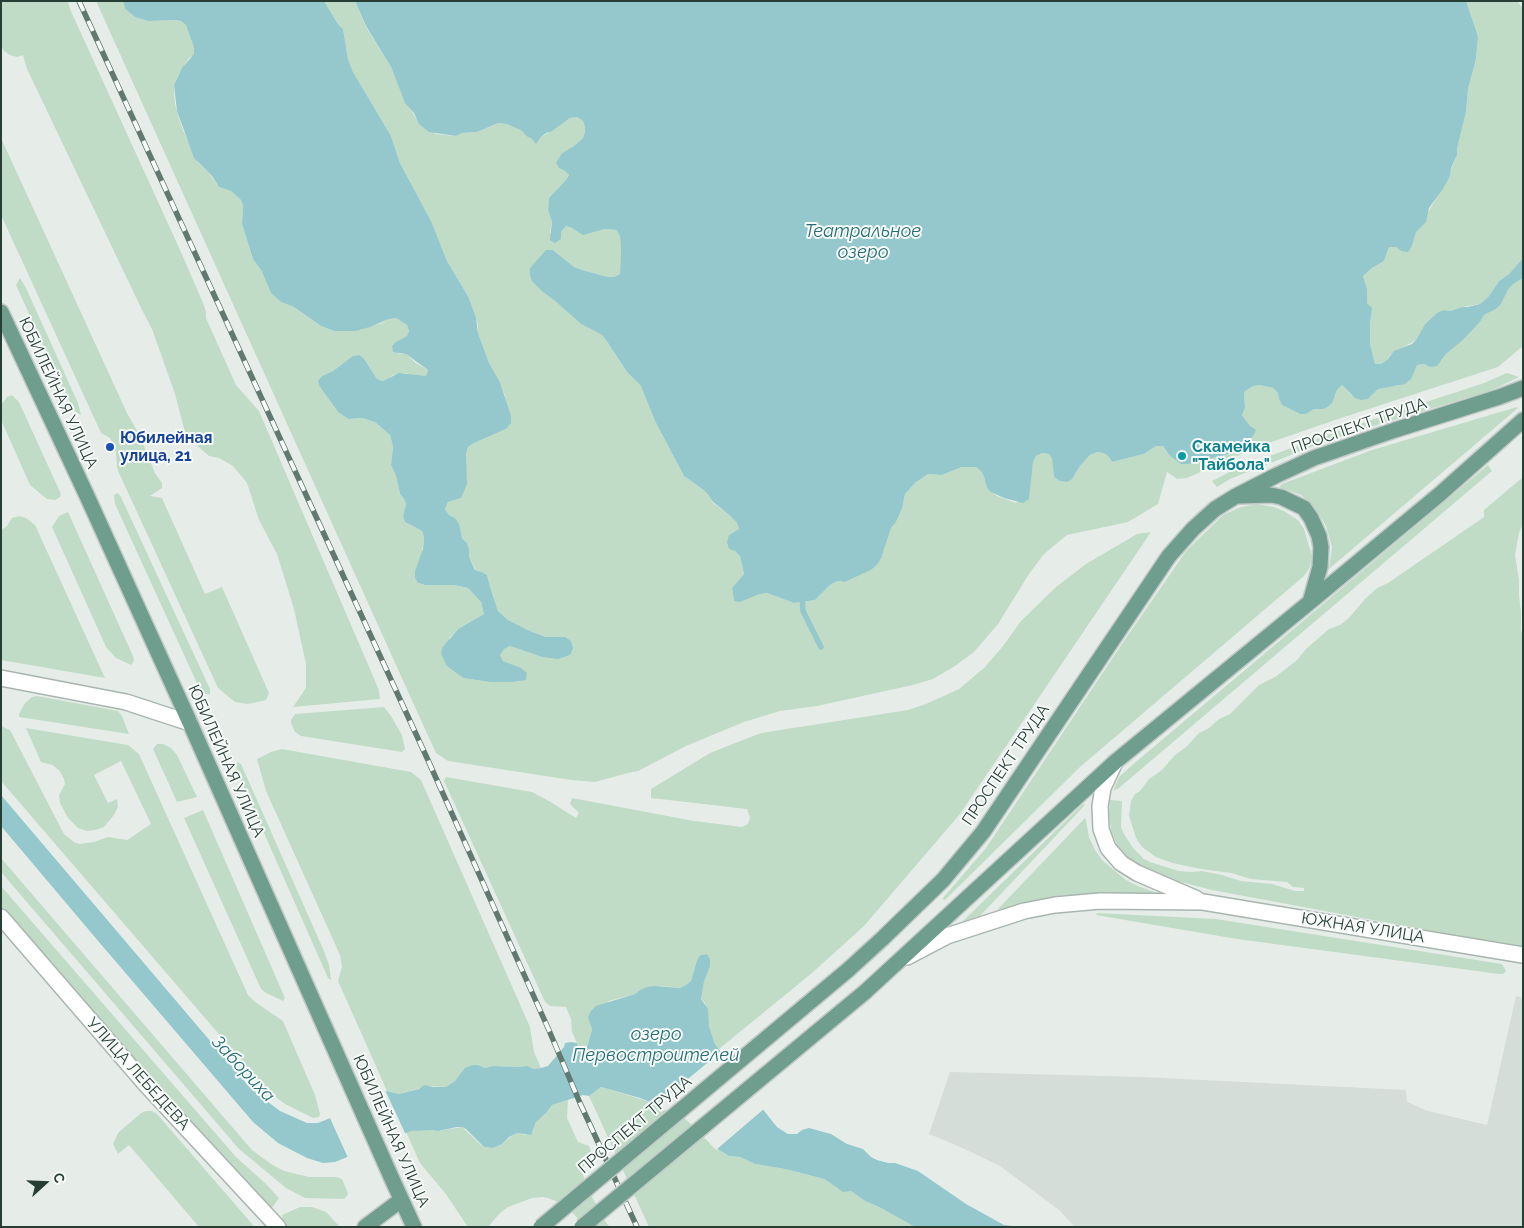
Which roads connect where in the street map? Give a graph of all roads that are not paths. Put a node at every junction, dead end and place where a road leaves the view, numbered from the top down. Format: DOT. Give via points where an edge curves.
graph roads {
  1 [pos="1,312"];
  2 [pos="1523,388"];
  3 [pos="1523,420"];
  4 [pos="1236,496"];
  5 [pos="1310,602"];
  6 [pos="1,678"];
  7 [pos="190,723"];
  8 [pos="1115,762"];
  9 [pos="1203,902"];
  10 [pos="1,917"];
  11 [pos="1523,955"];
  12 [pos="901,960"];
  13 [pos="401,1200"];
  14 [pos="278,1227"];
  15 [pos="365,1227"];
  16 [pos="414,1227"];
  17 [pos="541,1227"];
  18 [pos="582,1227"];
  1 -- 7 [label="main road, ЮБИЛЕЙНАЯ УЛИЦА"];
  2 -- 4 [label="main road, ПРОСПЕКТ ТРУДА" via="1314,458"];
  3 -- 5 [label="main road"];
  4 -- 5 [label="main road" via="1281,497 1304,508 1311,518 1321,547 1320,567"];
  4 -- 17 [label="main road, ПРОСПЕКТ ТРУДА, bridge" via="1215,509 1168,556 983,832 942,880 848,970"];
  5 -- 8 [label="main road"];
  6 -- 7 [label="street" via="126,702"];
  7 -- 13 [label="main road, ЮБИЛЕЙНАЯ УЛИЦА"];
  8 -- 9 [label="street" via="1103,788 1100,806 1101,829 1108,848 1121,863 1137,873"];
  8 -- 12 [label="main road"];
  9 -- 11 [label="street, ЮЖНАЯ УЛИЦА"];
  9 -- 12 [label="street" via="1055,905 947,936"];
  10 -- 14 [label="street, УЛИЦА ЛЕБЕДЕВА" via="148,1087"];
  12 -- 18 [label="main road, bridge"];
  13 -- 15 [label="main road"];
  13 -- 16 [label="main road, ЮБИЛЕЙНАЯ УЛИЦА"];
}
